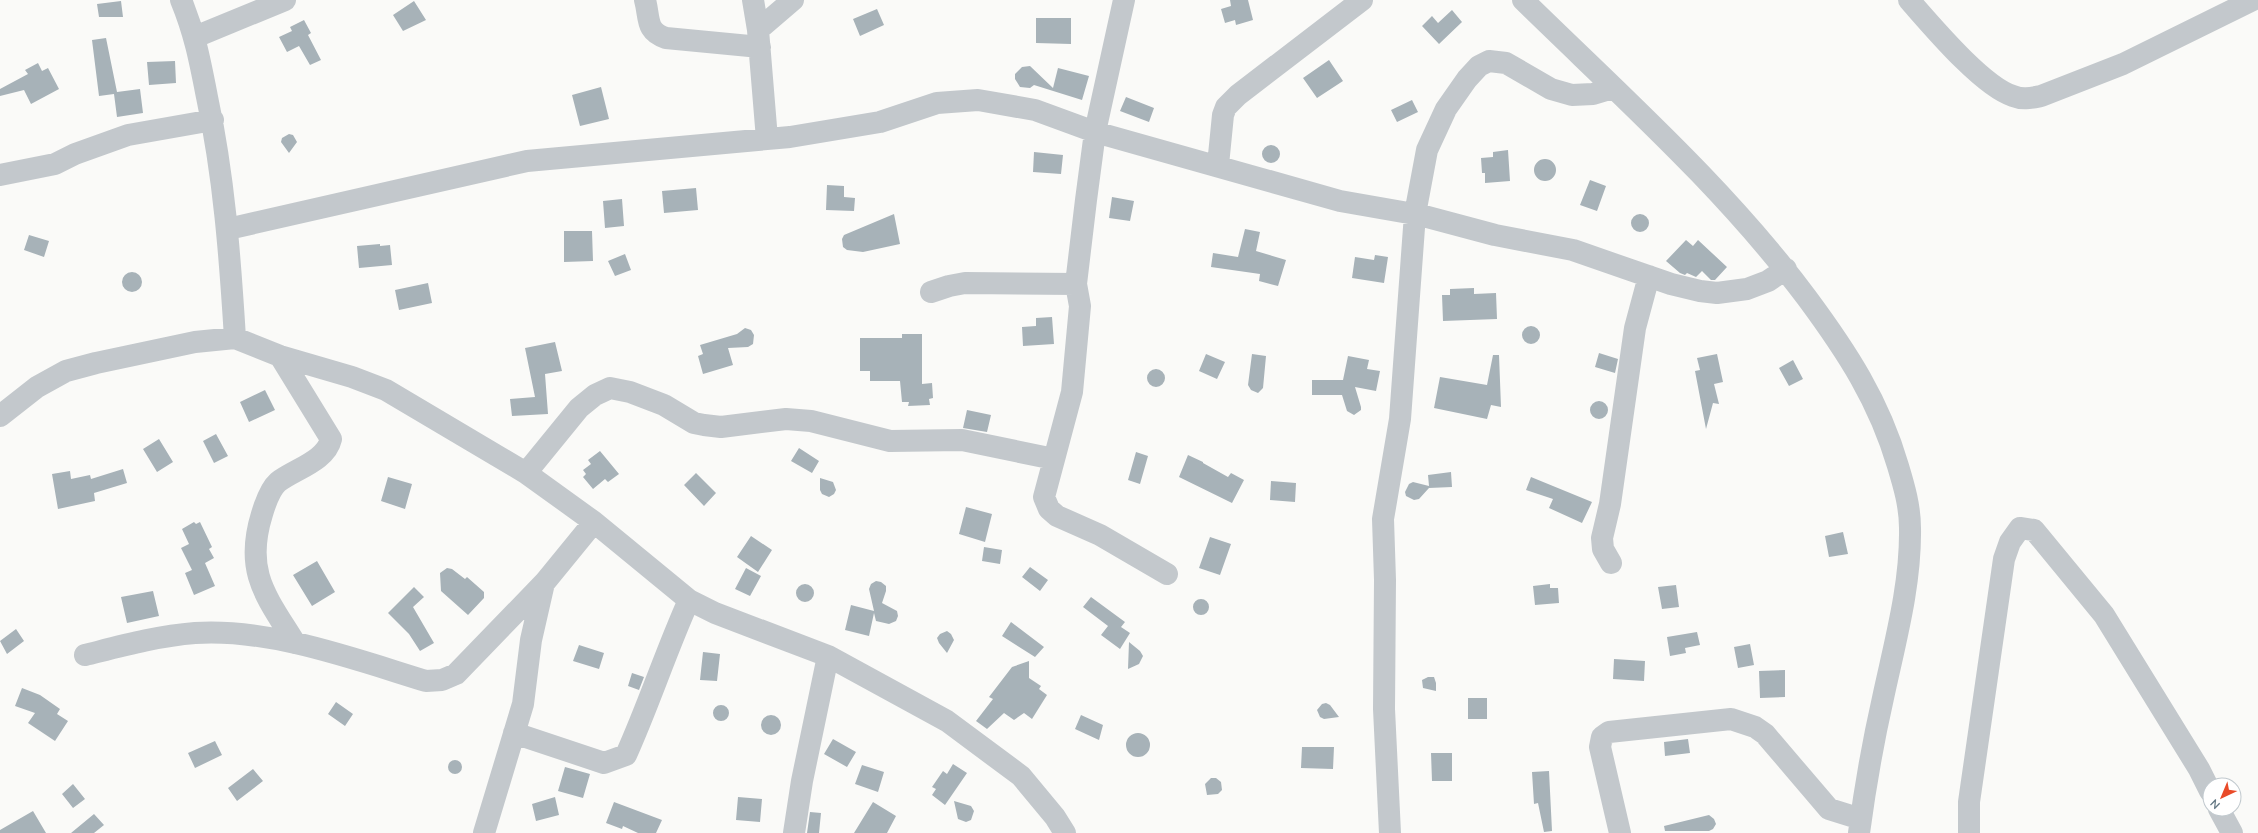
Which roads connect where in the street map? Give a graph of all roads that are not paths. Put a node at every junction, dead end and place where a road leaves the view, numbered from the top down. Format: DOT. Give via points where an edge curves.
graph roads {
  1 [pos="181,0"];
  2 [pos="285,0"];
  3 [pos="645,0"];
  4 [pos="753,0"];
  5 [pos="793,0"];
  6 [pos="1124,0"];
  7 [pos="1362,0"];
  8 [pos="1523,0"];
  9 [pos="1909,0"];
  10 [pos="2253,0"];
  11 [pos="195,37"];
  12 [pos="759,39"];
  13 [pos="1613,88"];
  14 [pos="213,120"];
  15 [pos="1095,132"];
  16 [pos="768,139"];
  17 [pos="1218,165"];
  18 [pos="0,176"];
  19 [pos="1415,214"];
  20 [pos="228,229"];
  21 [pos="1786,269"];
  22 [pos="1649,276"];
  23 [pos="1076,284"];
  24 [pos="931,292"];
  25 [pos="235,338"];
  26 [pos="280,356"];
  27 [pos="0,416"];
  28 [pos="1054,459"];
  29 [pos="526,473"];
  30 [pos="594,522"];
  31 [pos="1611,563"];
  32 [pos="1167,574"];
  33 [pos="545,582"];
  34 [pos="689,600"];
  35 [pos="295,643"];
  36 [pos="85,654"];
  37 [pos="828,656"];
  38 [pos="514,733"];
  39 [pos="2203,777"];
  40 [pos="2223,817"];
  41 [pos="1860,826"];
  42 [pos="484,833"];
  43 [pos="794,833"];
  44 [pos="1065,833"];
  45 [pos="1390,833"];
  46 [pos="1620,833"];
  47 [pos="1969,833"];
  48 [pos="2232,833"];
  1 -- 11 [label="street"];
  2 -- 11 [label="street"];
  3 -- 12 [label="street" via="651,29 657,35 666,38"];
  4 -- 12 [label="street"];
  5 -- 12 [label="street"];
  6 -- 15 [label="street"];
  7 -- 17 [label="street" via="1238,95 1226,107"];
  8 -- 13 [label="street"];
  9 -- 10 [label="street" via="1966,61 2000,91 2027,99 2123,64"];
  11 -- 14 [label="street"];
  12 -- 16 [label="street"];
  13 -- 19 [label="street" via="1593,94 1572,94 1552,90 1506,63 1489,61 1479,66 1446,109 1427,150"];
  13 -- 21 [label="street" via="1722,195"];
  14 -- 18 [label="street" via="128,135 55,164"];
  14 -- 20 [label="street"];
  15 -- 16 [label="street" via="1035,110 978,100 937,104 880,122"];
  15 -- 17 [label="street"];
  15 -- 23 [label="street"];
  16 -- 20 [label="street" via="527,162"];
  17 -- 19 [label="street" via="1340,201"];
  19 -- 22 [label="street" via="1495,235 1573,250"];
  19 -- 45 [label="street" via="1400,419 1383,519 1384,710"];
  20 -- 25 [label="street"];
  21 -- 22 [label="street" via="1768,281 1747,289 1717,293 1678,286"];
  21 -- 41 [label="street" via="1837,336 1876,404 1893,447 1908,500 1910,552 1898,631 1869,768"];
  22 -- 31 [label="street" via="1635,328 1610,504 1602,538 1603,549"];
  23 -- 24 [label="street" via="965,283"];
  23 -- 28 [label="street" via="1080,306 1072,392"];
  25 -- 26 [label="street"];
  25 -- 27 [label="street" via="195,342 66,371 37,387"];
  26 -- 29 [label="street" via="386,390"];
  26 -- 35 [label="street" via="331,439 330,445 321,455 277,483 266,502 254,549 258,574 266,596"];
  28 -- 29 [label="street" via="962,440 890,441 811,421 786,419 721,427 704,425 694,423 664,405 630,392 610,388 595,394 579,408"];
  28 -- 32 [label="street" via="1044,497 1049,509 1057,516 1100,535"];
  29 -- 30 [label="street"];
  30 -- 33 [label="street"];
  30 -- 34 [label="street"];
  33 -- 35 [label="street" via="456,674 442,680 426,681"];
  33 -- 38 [label="street" via="531,640 522,704"];
  34 -- 37 [label="street"];
  34 -- 38 [label="street" via="668,646 649,703 626,755 604,764"];
  35 -- 36 [label="street" via="242,635 196,633 154,638"];
  37 -- 43 [label="street" via="803,773"];
  37 -- 44 [label="street" via="947,721 982,746 1021,776"];
  38 -- 42 [label="street"];
  39 -- 47 [label="street" via="2104,615 2034,530 2020,528 2010,542 2004,559 1969,802"];
  40 -- 48 [label="street"];
  41 -- 46 [label="street" via="1829,809 1765,734 1755,727 1731,719 1609,732 1602,737 1600,747"];
}
